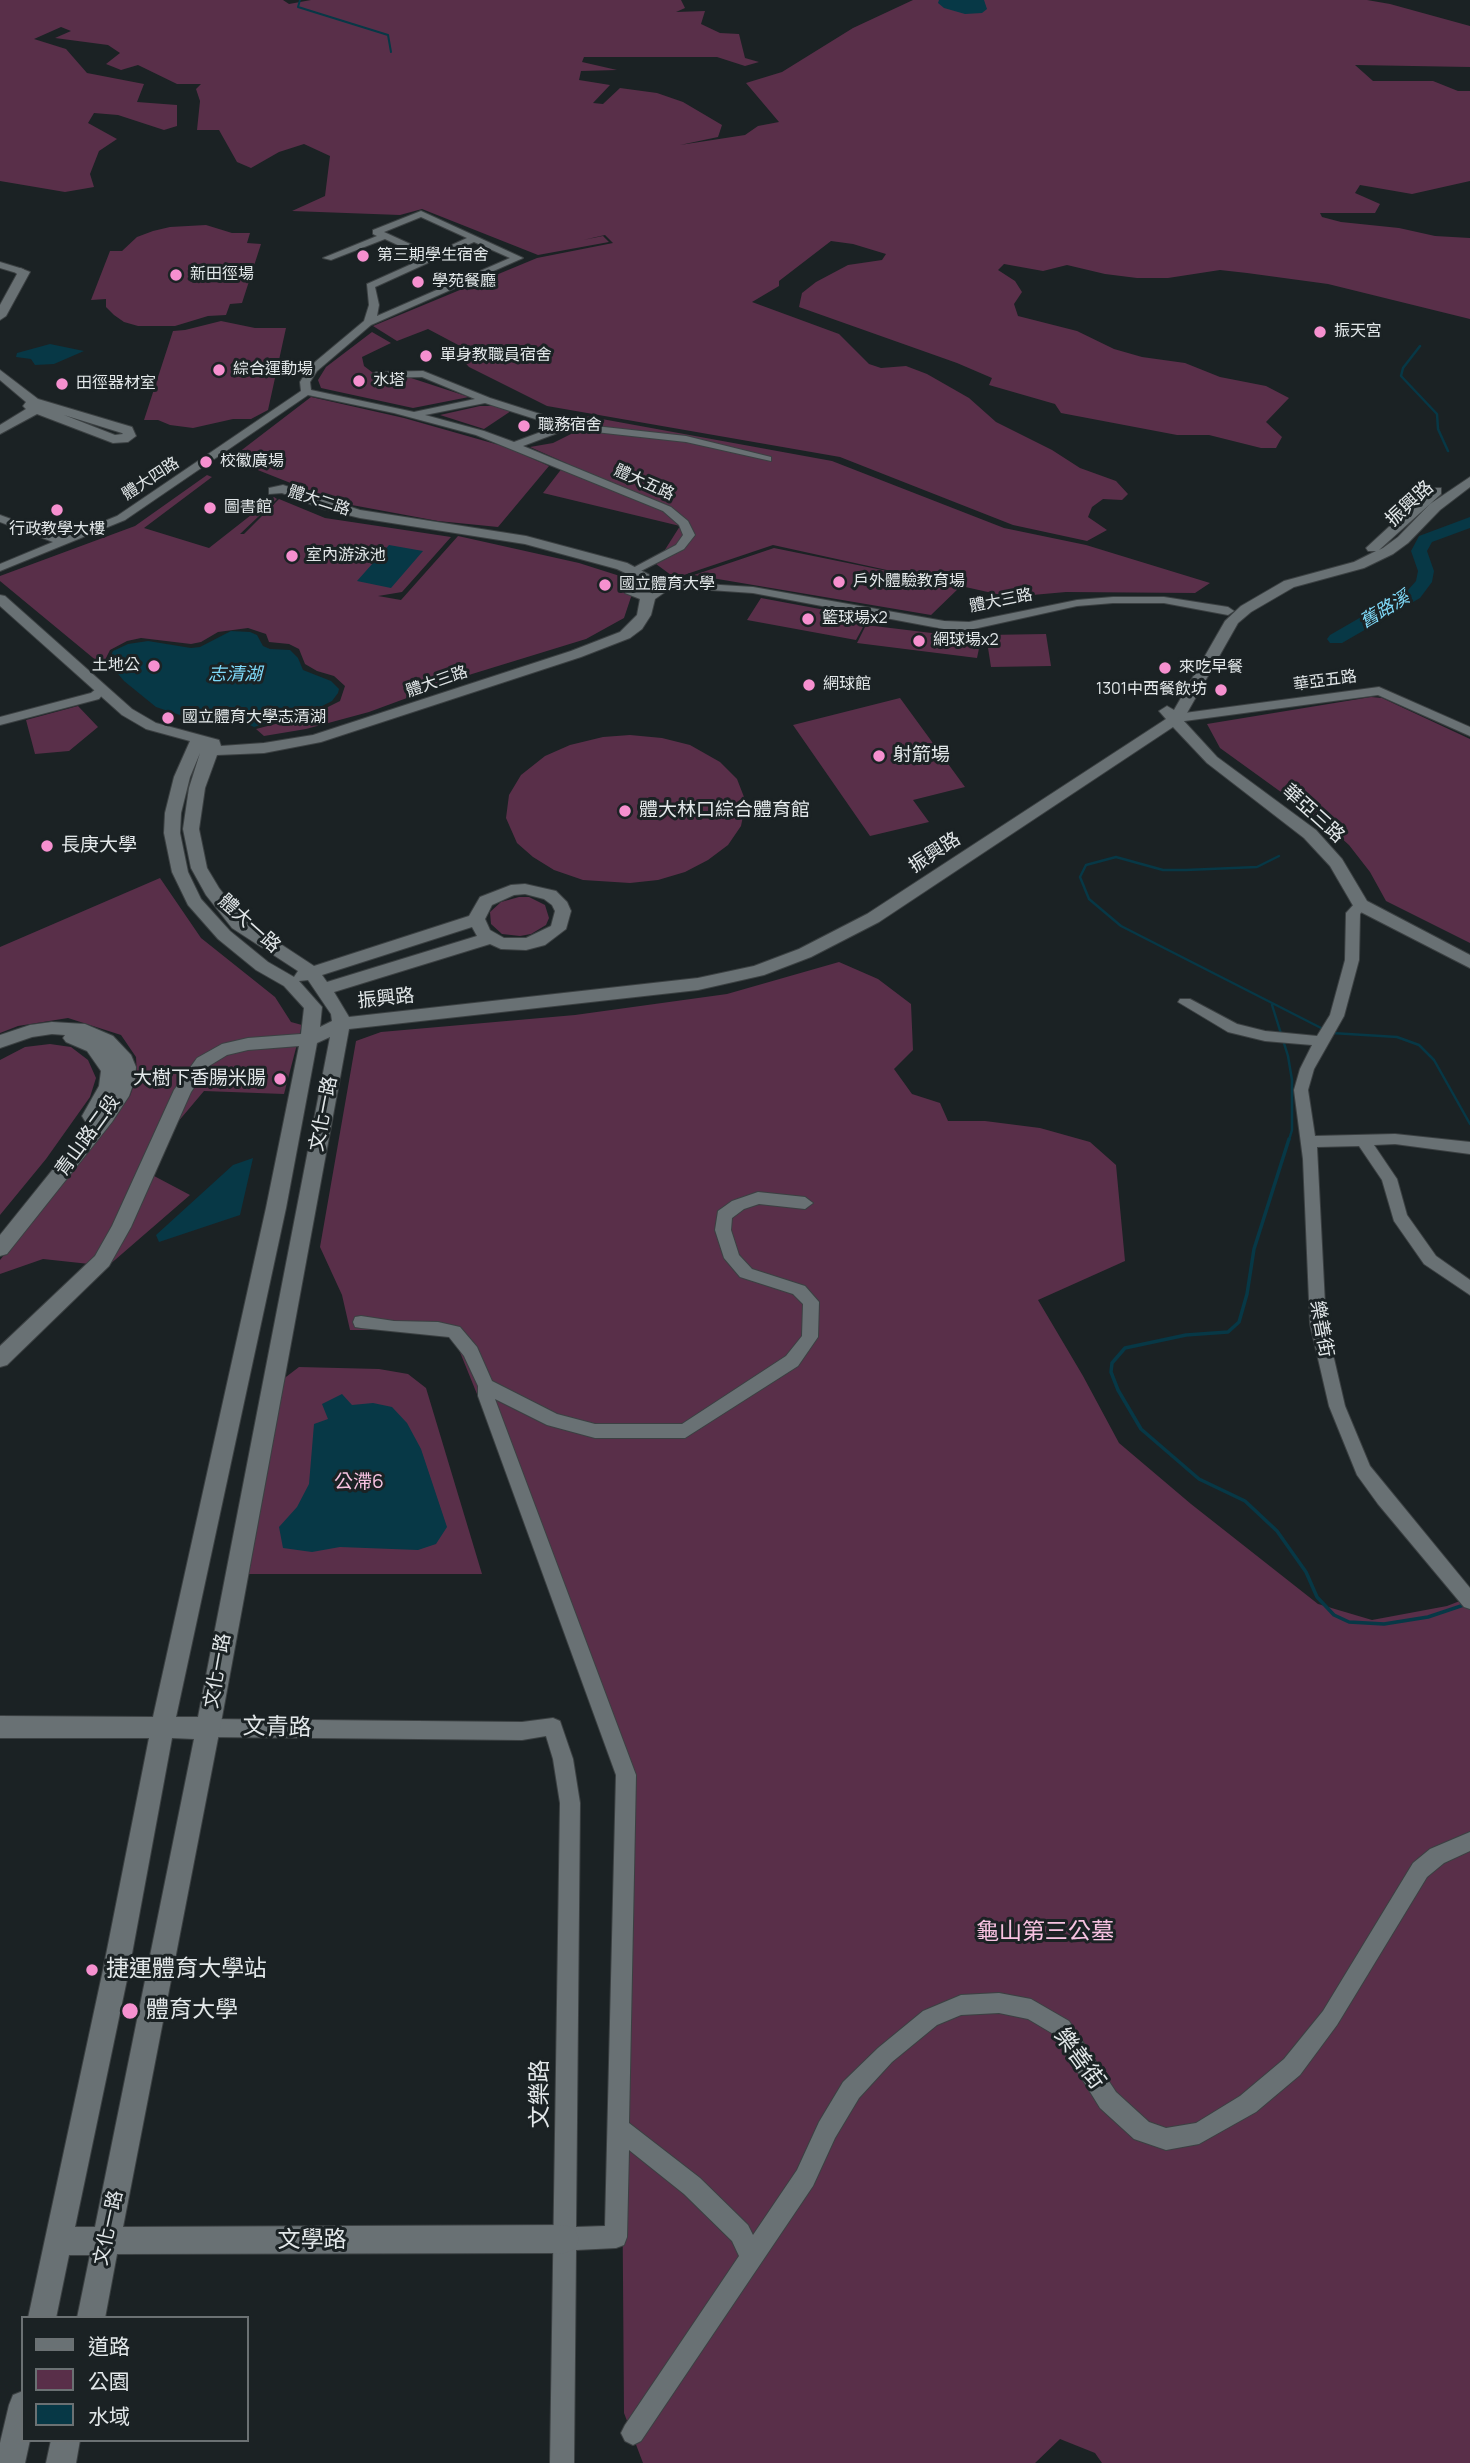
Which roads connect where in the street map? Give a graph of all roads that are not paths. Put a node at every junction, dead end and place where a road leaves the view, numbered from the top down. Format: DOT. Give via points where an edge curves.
graph roads {
  1 [pos="384,236"];
  2 [pos="475,238"];
  3 [pos="431,257"];
  4 [pos="328,258"];
  5 [pos="0,265"];
  6 [pos="20,271"];
  7 [pos="0,303"];
  8 [pos="0,316"];
  9 [pos="368,323"];
  10 [pos="0,374"];
  11 [pos="376,375"];
  12 [pos="0,382"];
  13 [pos="306,392"];
  14 [pos="486,400"];
  15 [pos="36,405"];
  16 [pos="413,415"];
  17 [pos="0,424"];
  18 [pos="567,426"];
  19 [pos="0,429"];
  20 [pos="514,446"];
  21 [pos="768,459"];
  22 [pos="1470,471"];
  23 [pos="1470,481"];
  24 [pos="0,518"];
  25 [pos="64,542"];
  26 [pos="0,568"];
  27 [pos="643,586"];
  28 [pos="0,599"];
  29 [pos="0,610"];
  30 [pos="1233,613"];
  31 [pos="95,692"];
  32 [pos="0,712"];
  33 [pos="1171,714"];
  34 [pos="0,721"];
  35 [pos="1470,732"];
  36 [pos="205,745"];
  37 [pos="1361,905"];
  38 [pos="477,919"];
  39 [pos="490,938"];
  40 [pos="1470,962"];
  41 [pos="311,972"];
  42 [pos="290,982"];
  43 [pos="326,989"];
  44 [pos="1185,1002"];
  45 [pos="341,1019"];
  46 [pos="1325,1034"];
  47 [pos="310,1036"];
  48 [pos="0,1042"];
  49 [pos="0,1054"];
  50 [pos="1362,1139"];
  51 [pos="1308,1142"];
  52 [pos="1470,1148"];
  53 [pos="806,1203"];
  54 [pos="0,1235"];
  55 [pos="0,1249"];
  56 [pos="1470,1289"];
  57 [pos="361,1322"];
  58 [pos="0,1349"];
  59 [pos="0,1359"];
  60 [pos="486,1386"];
  61 [pos="1465,1594"];
  62 [pos="0,1727"];
  63 [pos="208,1727"];
  64 [pos="553,1727"];
  65 [pos="162,1728"];
  66 [pos="1470,1841"];
  67 [pos="619,2129"];
  68 [pos="565,2239"];
  69 [pos="58,2241"];
  70 [pos="106,2242"];
  71 [pos="751,2255"];
  72 [pos="42,2316"];
  73 [pos="91,2316"];
  74 [pos="21,2414"];
  75 [pos="633,2433"];
  76 [pos="66,2442"];
  77 [pos="10,2463"];
  78 [pos="61,2463"];
  79 [pos="562,2463"];
  1 -- 2 [label="street" via="376,232 421,214"];
  1 -- 3 [label="street"];
  1 -- 4 [label="street"];
  2 -- 3 [label="street"];
  2 -- 9 [label="street" via="518,258"];
  3 -- 9 [label="street" via="370,286 374,305"];
  5 -- 6 [label="street"];
  6 -- 7 [label="street"];
  6 -- 8 [label="street" via="24,272"];
  9 -- 13 [label="street" via="313,369"];
  10 -- 15 [label="street"];
  11 -- 14 [label="street" via="423,374"];
  12 -- 15 [label="street"];
  13 -- 16 [label="street, 體大五路"];
  13 -- 25 [label="street, 體大四路" via="144,504"];
  14 -- 16 [label="street"];
  14 -- 18 [label="street"];
  15 -- 15 [label="street" via="113,439 130,436 127,430"];
  15 -- 17 [label="street"];
  15 -- 19 [label="street"];
  16 -- 20 [label="street, 體大五路"];
  18 -- 20 [label="street"];
  18 -- 21 [label="street" via="686,439"];
  20 -- 27 [label="street, 體大五路" via="667,509 684,523 690,535"];
  22 -- 30 [label="street, 振興路" via="1421,503 1365,553 1266,586"];
  23 -- 30 [label="street, 振興路" via="1388,551 1359,565 1289,584"];
  24 -- 25 [label="street"];
  25 -- 26 [label="street, 體大四路"];
  27 -- 27 [label="street, 體大二路" via="595,556 526,540 360,514 283,489 273,492 349,516 513,542 584,559"];
  27 -- 30 [label="street, 體大三路" via="753,590 944,625 969,626 1113,600 1164,600"];
  27 -- 36 [label="street, 體大三路" via="644,615 637,626 586,650 316,739 264,748"];
  28 -- 31 [label="street"];
  29 -- 31 [label="street"];
  30 -- 33 [label="street, 振興路" via="1233,621"];
  31 -- 32 [label="street"];
  31 -- 34 [label="street"];
  31 -- 36 [label="street" via="124,721 147,732"];
  33 -- 35 [label="street, 華亞五路" via="1379,691"];
  33 -- 37 [label="street, 華亞三路" via="1212,760 1318,841"];
  33 -- 45 [label="street, 振興路" via="865,909 780,952 706,971"];
  36 -- 41 [label="street, 體大一路" via="191,829 199,868 238,924"];
  36 -- 42 [label="street, 體大一路" via="182,777 173,813 180,872 194,901 224,935"];
  37 -- 40 [label="street"];
  37 -- 46 [label="street, 樂善街" via="1353,913 1352,960 1337,1016"];
  38 -- 39 [label="street"];
  38 -- 39 [label="street" via="486,901 511,890 550,895 563,911 558,929 539,941 513,945"];
  38 -- 41 [label="street"];
  39 -- 43 [label="street"];
  41 -- 42 [label="street"];
  41 -- 43 [label="street, 體大一路"];
  42 -- 47 [label="street, 體大一路" via="313,1007"];
  43 -- 45 [label="street, 體大一路"];
  44 -- 46 [label="street" via="1233,1028 1265,1036"];
  45 -- 47 [label="street, 振興路"];
  45 -- 63 [label="street, 文化一路"];
  46 -- 51 [label="street, 樂善街" via="1301,1090"];
  47 -- 58 [label="street" via="230,1042 196,1059 176,1088 99,1251"];
  47 -- 59 [label="street" via="222,1050 203,1062 183,1090 107,1253"];
  47 -- 65 [label="street, 文化一路"];
  48 -- 55 [label="street, 青山路二段" via="30,1031 85,1030 107,1040 122,1055 127,1079 106,1117"];
  49 -- 54 [label="street, 青山路二段" via="30,1041 77,1039 93,1047 110,1071 108,1086 89,1119"];
  50 -- 51 [label="street"];
  50 -- 52 [label="street"];
  50 -- 56 [label="street" via="1389,1179 1400,1217 1430,1260"];
  51 -- 61 [label="street, 樂善街" via="1318,1324 1337,1406 1363,1470"];
  53 -- 60 [label="street" via="758,1198 724,1215 723,1230 732,1258 746,1273 799,1290 811,1302 810,1337 792,1361 685,1431 595,1431 553,1420"];
  57 -- 60 [label="street" via="454,1332 471,1352"];
  60 -- 67 [label="street" via="626,1775"];
  62 -- 65 [label="street, 文青路"];
  63 -- 64 [label="street, 文青路" via="523,1731"];
  63 -- 65 [label="street, 文青路"];
  63 -- 70 [label="street, 文化一路"];
  64 -- 68 [label="street, 文樂路" via="570,1803"];
  65 -- 69 [label="street, 文化一路"];
  66 -- 71 [label="street, 樂善街" via="1437,1856 1420,1870 1331,2018 1292,2067 1248,2104 1199,2133 1167,2139 1142,2131 1108,2100 1062,2028 1031,2009 999,2003 961,2005 930,2018 851,2090 805,2178"];
  67 -- 68 [label="street" via="616,2237"];
  67 -- 71 [label="street" via="692,2186 740,2233"];
  68 -- 70 [label="street, 文學路"];
  68 -- 79 [label="street, 文樂路"];
  69 -- 70 [label="street, 文學路"];
  69 -- 72 [label="street, 文化一路"];
  70 -- 73 [label="street, 文化一路"];
  71 -- 75 [label="street, 樂善街"];
  74 -- 77 [label="street"];
  76 -- 78 [label="street"];
}
